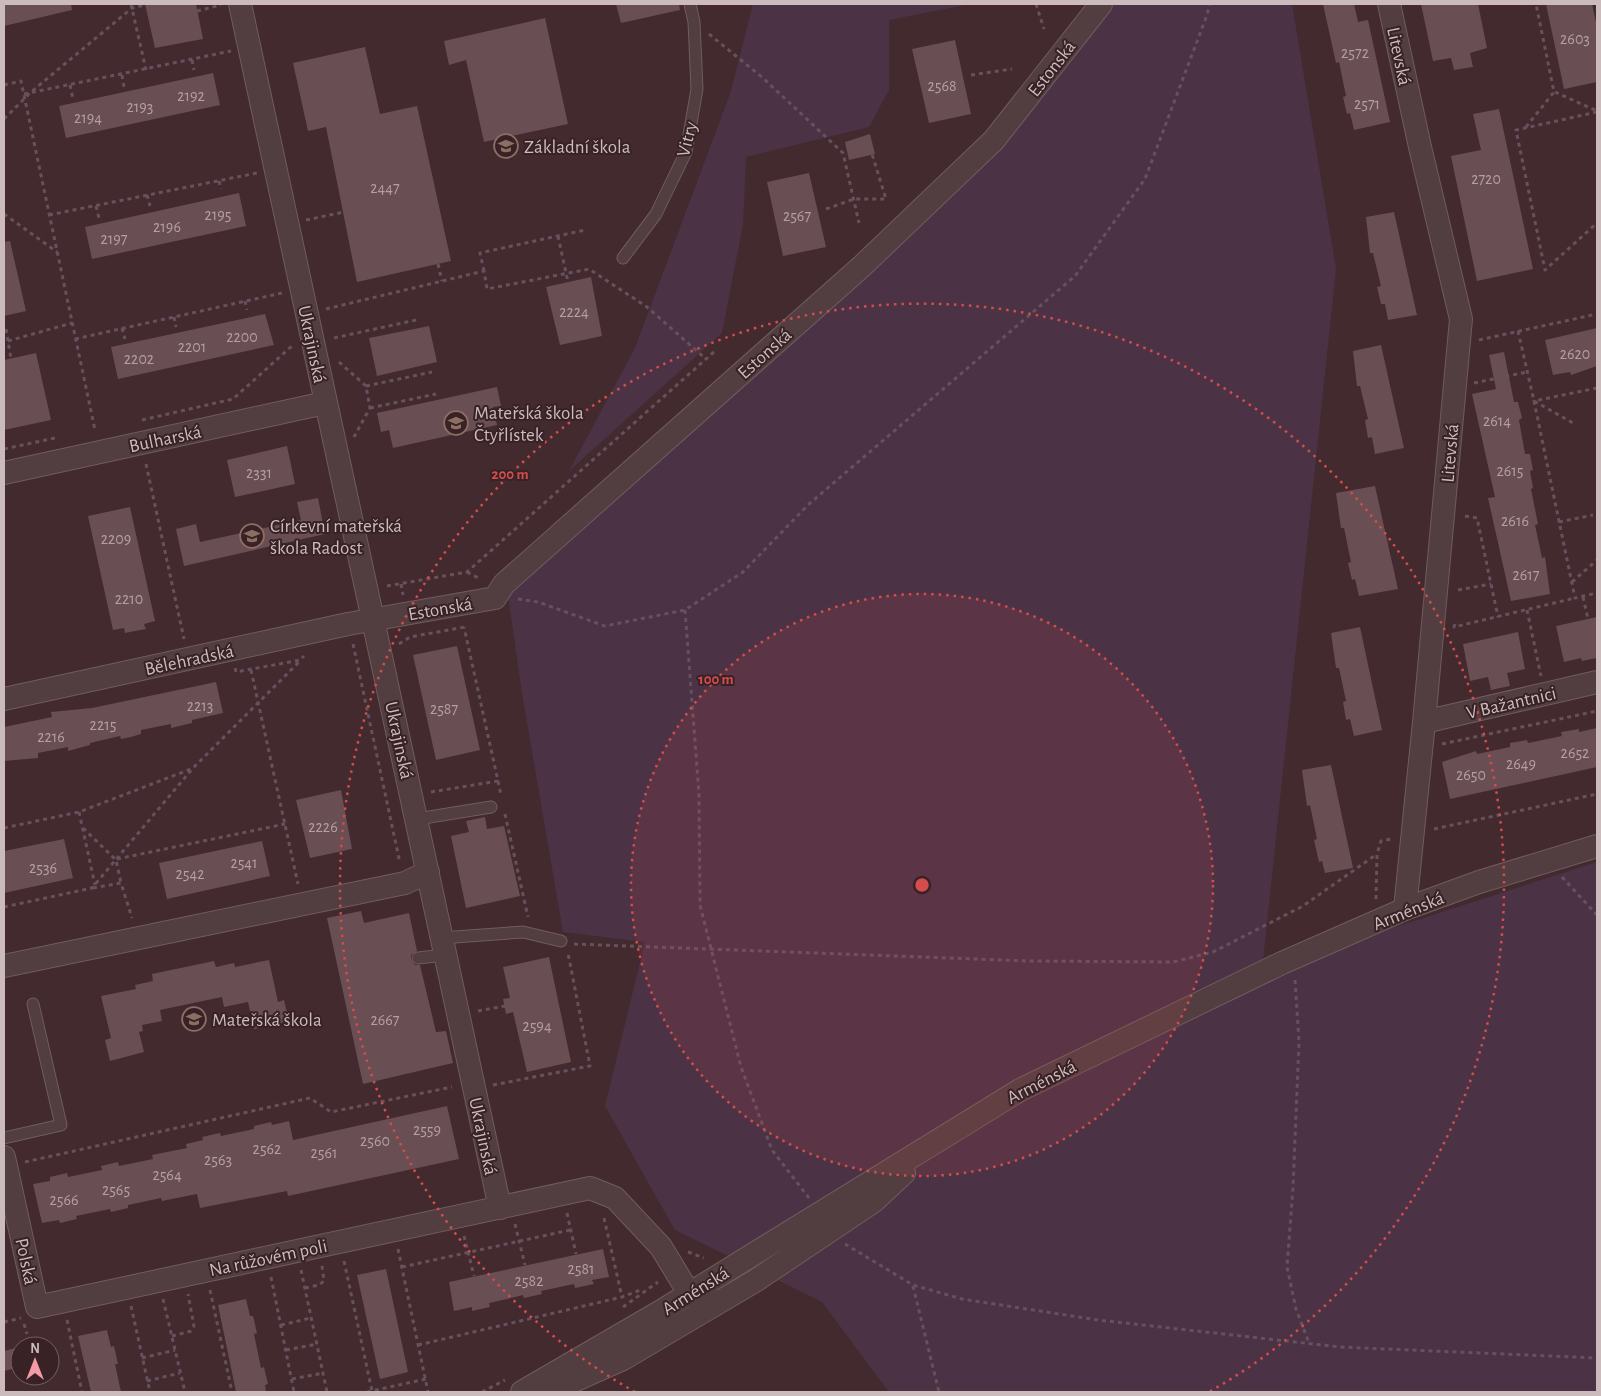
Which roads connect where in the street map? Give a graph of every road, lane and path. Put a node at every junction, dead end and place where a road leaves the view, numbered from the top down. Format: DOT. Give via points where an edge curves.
graph roads {
  1 [pos="690,4"];
  2 [pos="1036,4"];
  3 [pos="1101,4"];
  4 [pos="1210,4"];
  5 [pos="1389,4"];
  6 [pos="1536,4"];
  7 [pos="145,5"];
  8 [pos="231,5"];
  9 [pos="132,6"];
  10 [pos="197,11"];
  11 [pos="704,29"];
  12 [pos="1044,29"];
  13 [pos="231,51"];
  14 [pos="192,60"];
  15 [pos="1012,69"];
  16 [pos="146,70"];
  17 [pos="194,70"];
  18 [pos="122,75"];
  19 [pos="971,75"];
  20 [pos="4,85"];
  21 [pos="70,85"];
  22 [pos="124,87"];
  23 [pos="31,92"];
  24 [pos="1554,92"];
  25 [pos="24,94"];
  26 [pos="73,98"];
  27 [pos="25,99"];
  28 [pos="1597,112"];
  29 [pos="4,119"];
  30 [pos="1525,128"];
  31 [pos="872,154"];
  32 [pos="257,173"];
  33 [pos="219,181"];
  34 [pos="221,190"];
  35 [pos="147,195"];
  36 [pos="854,199"];
  37 [pos="96,206"];
  38 [pos="150,206"];
  39 [pos="826,209"];
  40 [pos="344,212"];
  41 [pos="4,214"];
  42 [pos="49,215"];
  43 [pos="99,218"];
  44 [pos="300,222"];
  45 [pos="859,223"];
  46 [pos="1597,223"];
  47 [pos="585,230"];
  48 [pos="558,236"];
  49 [pos="57,252"];
  50 [pos="623,258"];
  51 [pos="438,264"];
  52 [pos="484,271"];
  53 [pos="566,274"];
  54 [pos="442,281"];
  55 [pos="568,282"];
  56 [pos="283,293"];
  57 [pos="245,301"];
  58 [pos="247,310"];
  59 [pos="319,310"];
  60 [pos="1597,314"];
  61 [pos="174,317"];
  62 [pos="416,320"];
  63 [pos="72,323"];
  64 [pos="176,327"];
  65 [pos="122,328"];
  66 [pos="6,329"];
  67 [pos="1518,331"];
  68 [pos="5,335"];
  69 [pos="75,339"];
  70 [pos="124,339"];
  71 [pos="326,340"];
  72 [pos="8,341"];
  73 [pos="1476,341"];
  74 [pos="295,343"];
  75 [pos="715,351"];
  76 [pos="10,359"];
  77 [pos="706,359"];
  78 [pos="336,360"];
  79 [pos="432,372"];
  80 [pos="1527,372"];
  81 [pos="1473,383"];
  82 [pos="366,386"];
  83 [pos="1597,388"];
  84 [pos="436,394"];
  85 [pos="1534,401"];
  86 [pos="325,403"];
  87 [pos="370,408"];
  88 [pos="141,420"];
  89 [pos="1573,423"];
  90 [pos="104,428"];
  91 [pos="95,430"];
  92 [pos="86,432"];
  93 [pos="58,438"];
  94 [pos="353,438"];
  95 [pos="4,449"];
  96 [pos="155,462"];
  97 [pos="146,464"];
  98 [pos="137,466"];
  99 [pos="4,473"];
  100 [pos="1466,506"];
  101 [pos="1593,515"];
  102 [pos="1465,516"];
  103 [pos="1559,522"];
  104 [pos="1464,525"];
  105 [pos="1597,560"];
  106 [pos="467,572"];
  107 [pos="1459,581"];
  108 [pos="1572,583"];
  109 [pos="1491,584"];
  110 [pos="380,586"];
  111 [pos="502,587"];
  112 [pos="1458,590"];
  113 [pos="1597,594"];
  114 [pos="1583,596"];
  115 [pos="1575,598"];
  116 [pos="1457,600"];
  117 [pos="685,610"];
  118 [pos="1527,610"];
  119 [pos="1498,617"];
  120 [pos="1455,618"];
  121 [pos="375,619"];
  122 [pos="1588,619"];
  123 [pos="473,625"];
  124 [pos="464,627"];
  125 [pos="1454,627"];
  126 [pos="1454,636"];
  127 [pos="184,641"];
  128 [pos="353,643"];
  129 [pos="394,647"];
  130 [pos="305,654"];
  131 [pos="300,660"];
  132 [pos="1542,682"];
  133 [pos="1597,682"];
  134 [pos="4,699"];
  135 [pos="258,702"];
  136 [pos="1597,711"];
  137 [pos="1424,722"];
  138 [pos="1436,746"];
  139 [pos="193,768"];
  140 [pos="498,781"];
  141 [pos="425,793"];
  142 [pos="1597,794"];
  143 [pos="502,800"];
  144 [pos="491,808"];
  145 [pos="504,810"];
  146 [pos="79,812"];
  147 [pos="417,819"];
  148 [pos="1431,820"];
  149 [pos="285,824"];
  150 [pos="4,828"];
  151 [pos="83,828"];
  152 [pos="1597,846"];
  153 [pos="1377,854"];
  154 [pos="116,860"];
  155 [pos="1547,860"];
  156 [pos="393,871"];
  157 [pos="428,872"];
  158 [pos="121,882"];
  159 [pos="94,886"];
  160 [pos="299,891"];
  161 [pos="4,907"];
  162 [pos="1404,909"];
  163 [pos="1597,915"];
  164 [pos="134,921"];
  165 [pos="531,933"];
  166 [pos="561,942"];
  167 [pos="443,946"];
  168 [pos="712,949"];
  169 [pos="418,958"];
  170 [pos="1295,958"];
  171 [pos="4,966"];
  172 [pos="33,1004"];
  173 [pos="504,1006"];
  174 [pos="473,1012"];
  175 [pos="481,1084"];
  176 [pos="946,1135"];
  177 [pos="4,1138"];
  178 [pos="13,1160"];
  179 [pos="906,1161"];
  180 [pos="810,1198"];
  181 [pos="8,1201"];
  182 [pos="564,1204"];
  183 [pos="506,1211"];
  184 [pos="603,1212"];
  185 [pos="570,1230"];
  186 [pos="464,1234"];
  187 [pos="836,1239"];
  188 [pos="396,1240"];
  189 [pos="519,1241"];
  190 [pos="468,1253"];
  191 [pos="576,1254"];
  192 [pos="671,1259"];
  193 [pos="344,1260"];
  194 [pos="321,1264"];
  195 [pos="525,1265"];
  196 [pos="402,1267"];
  197 [pos="301,1269"];
  198 [pos="270,1276"];
  199 [pos="474,1276"];
  200 [pos="913,1285"];
  201 [pos="305,1288"];
  202 [pos="647,1288"];
  203 [pos="161,1289"];
  204 [pos="210,1289"];
  205 [pos="187,1292"];
  206 [pos="691,1293"];
  207 [pos="622,1297"];
  208 [pos="721,1301"];
  209 [pos="130,1305"];
  210 [pos="37,1307"];
  211 [pos="658,1313"];
  212 [pos="67,1318"];
  213 [pos="311,1318"];
  214 [pos="280,1325"];
  215 [pos="172,1336"];
  216 [pos="1309,1343"];
  217 [pos="317,1344"];
  218 [pos="418,1345"];
  219 [pos="175,1350"];
  220 [pos="286,1350"];
  221 [pos="142,1358"];
  222 [pos="1597,1358"];
  223 [pos="180,1373"];
  224 [pos="323,1373"];
  225 [pos="292,1379"];
  226 [pos="426,1379"];
  227 [pos="147,1380"];
  228 [pos="372,1391"];
  229 [pos="82,1392"];
  230 [pos="150,1392"];
  231 [pos="185,1392"];
  232 [pos="232,1392"];
  233 [pos="294,1392"];
  234 [pos="327,1392"];
  235 [pos="367,1392"];
  236 [pos="428,1392"];
  237 [pos="522,1392"];
  238 [pos="543,1392"];
  239 [pos="549,1392"];
  240 [pos="939,1392"];
  1 -- 50 [label="lane, Vitry" via="694,22 696,90 686,152 656,214"];
  2 -- 12 [label="path"];
  3 -- 111 [label="street, Estonská" via="994,140 861,268"];
  4 -- 117 [label="path" via="1145,179 1075,276 809,504 743,572"];
  5 -- 137 [label="street, Litevská" via="1461,319"];
  6 -- 24 [label="path"];
  7 -- 9 [label="path"];
  8 -- 10 [label="path"];
  8 -- 86 [label="street, Ukrajinská"];
  9 -- 16 [label="path"];
  9 -- 23 [label="path"];
  11 -- 36 [label="path" via="763,78 843,153"];
  13 -- 14 [label="path"];
  14 -- 16 [label="path"];
  14 -- 17 [label="path"];
  15 -- 19 [label="path"];
  16 -- 18 [label="path"];
  18 -- 21 [label="path"];
  18 -- 22 [label="path"];
  20 -- 25 [label="path" via="20,81"];
  21 -- 23 [label="path"];
  21 -- 26 [label="path"];
  23 -- 25 [label="path"];
  23 -- 27 [label="path"];
  24 -- 28 [label="path"];
  24 -- 30 [label="path"];
  25 -- 27 [label="path"];
  27 -- 29 [label="path"];
  27 -- 42 [label="path"];
  28 -- 30 [label="path"];
  30 -- 46 [label="path" via="1516,130 1545,270"];
  31 -- 36 [label="path" via="886,199"];
  32 -- 33 [label="path"];
  33 -- 34 [label="path"];
  33 -- 35 [label="path"];
  35 -- 37 [label="path"];
  35 -- 38 [label="path"];
  36 -- 39 [label="path"];
  36 -- 45 [label="path"];
  37 -- 42 [label="path"];
  37 -- 43 [label="path"];
  40 -- 44 [label="path"];
  41 -- 49 [label="path"];
  42 -- 49 [label="path"];
  47 -- 48 [label="path"];
  48 -- 52 [label="path" via="480,253"];
  48 -- 53 [label="path"];
  49 -- 63 [label="path"];
  51 -- 54 [label="path"];
  52 -- 53 [label="path" via="488,289"];
  52 -- 54 [label="path"];
  53 -- 55 [label="path"];
  53 -- 77 [label="path" via="589,269 647,307"];
  54 -- 59 [label="path"];
  56 -- 57 [label="path"];
  57 -- 58 [label="path"];
  57 -- 61 [label="path"];
  60 -- 67 [label="path"];
  61 -- 64 [label="path"];
  61 -- 65 [label="path"];
  62 -- 71 [label="path"];
  63 -- 69 [label="path"];
  63 -- 72 [label="path"];
  65 -- 69 [label="path"];
  65 -- 70 [label="path"];
  66 -- 68 [label="path"];
  67 -- 73 [label="path"];
  67 -- 80 [label="path"];
  68 -- 72 [label="path"];
  69 -- 91 [label="path"];
  72 -- 76 [label="path"];
  74 -- 88 [label="path" via="233,399"];
  75 -- 77 [label="path"];
  77 -- 106 [label="path"];
  78 -- 82 [label="path"];
  79 -- 82 [label="path"];
  80 -- 81 [label="path"];
  80 -- 85 [label="path"];
  82 -- 87 [label="path"];
  83 -- 85 [label="path"];
  84 -- 87 [label="path"];
  85 -- 89 [label="path"];
  85 -- 103 [label="path"];
  86 -- 99 [label="street, Bulharská"];
  86 -- 121 [label="street, Ukrajinská"];
  87 -- 94 [label="path"];
  90 -- 91 [label="path"];
  91 -- 92 [label="path"];
  93 -- 95 [label="path"];
  96 -- 97 [label="path"];
  97 -- 98 [label="path"];
  97 -- 127 [label="path"];
  100 -- 102 [label="path"];
  101 -- 103 [label="path"];
  102 -- 104 [label="path"];
  102 -- 109 [label="path" via="1477,518"];
  103 -- 108 [label="path"];
  105 -- 108 [label="path"];
  106 -- 110 [label="path"];
  106 -- 111 [label="path"];
  107 -- 112 [label="path"];
  108 -- 115 [label="path"];
  109 -- 112 [label="path"];
  109 -- 119 [label="path"];
  111 -- 117 [label="path" via="508,598 538,602 605,626"];
  111 -- 121 [label="street, Estonská" via="494,598"];
  112 -- 116 [label="path"];
  113 -- 114 [label="path"];
  114 -- 115 [label="path"];
  114 -- 122 [label="path"];
  115 -- 118 [label="path"];
  117 -- 168 [label="path" via="699,794 700,904"];
  118 -- 119 [label="path"];
  118 -- 132 [label="path"];
  119 -- 125 [label="path"];
  120 -- 125 [label="path"];
  121 -- 134 [label="street, Bělehradská"];
  121 -- 147 [label="street, Ukrajinská"];
  123 -- 124 [label="path"];
  124 -- 129 [label="path" via="410,637"];
  124 -- 140 [label="path"];
  125 -- 126 [label="path"];
  128 -- 156 [label="path" via="401,864"];
  130 -- 131 [label="path"];
  131 -- 135 [label="path"];
  131 -- 135 [label="path" via="251,670"];
  133 -- 137 [label="street, V Bažantnici"];
  135 -- 139 [label="path"];
  135 -- 149 [label="path"];
  136 -- 138 [label="path"];
  137 -- 162 [label="street, Litevská"];
  139 -- 146 [label="path"];
  139 -- 154 [label="path"];
  140 -- 141 [label="path"];
  140 -- 143 [label="path"];
  142 -- 148 [label="path" via="1430,830"];
  144 -- 147 [label="lane"];
  145 -- 165 [label="path"];
  146 -- 150 [label="path"];
  146 -- 151 [label="path"];
  147 -- 157 [label="street, Ukrajinská"];
  149 -- 154 [label="path"];
  149 -- 160 [label="path"];
  151 -- 154 [label="path"];
  151 -- 159 [label="path"];
  152 -- 155 [label="street, Arménská"];
  153 -- 168 [label="path" via="1303,906 1212,952 1173,962 1029,961"];
  154 -- 158 [label="path"];
  154 -- 159 [label="path"];
  155 -- 162 [label="street, Arménská"];
  155 -- 163 [label="path"];
  157 -- 167 [label="street, Ukrajinská"];
  157 -- 171 [label="street" via="405,883"];
  158 -- 159 [label="path"];
  158 -- 164 [label="path" via="129,916"];
  159 -- 161 [label="path"];
  162 -- 170 [label="street, Arménská"];
  165 -- 166 [label="lane"];
  165 -- 167 [label="lane"];
  167 -- 169 [label="lane"];
  167 -- 175 [label="street, Ukrajinská"];
  168 -- 175 [label="path" via="566,943 590,1066"];
  168 -- 180 [label="path" via="741,1067 772,1150"];
  170 -- 176 [label="street, Arménská" via="1020,1090"];
  170 -- 216 [label="path" via="1299,1042 1294,1188 1287,1267 1296,1309"];
  172 -- 177 [label="lane" via="62,1125"];
  173 -- 174 [label="path"];
  175 -- 178 [label="path" via="331,1112 310,1098"];
  175 -- 183 [label="street, Ukrajinská"];
  176 -- 179 [label="street, Arménská"];
  176 -- 208 [label="street" via="874,1201"];
  178 -- 181 [label="street, Polská"];
  179 -- 192 [label="street" via="856,1184 712,1270 696,1271"];
  179 -- 206 [label="street, Arménská"];
  181 -- 210 [label="street, Polská"];
  182 -- 185 [label="path"];
  183 -- 189 [label="path"];
  183 -- 192 [label="street" via="590,1188 615,1198"];
  183 -- 210 [label="street, Na růžovém poli"];
  184 -- 207 [label="path"];
  185 -- 189 [label="path"];
  185 -- 191 [label="path"];
  186 -- 190 [label="path"];
  187 -- 200 [label="path"];
  188 -- 196 [label="path"];
  189 -- 190 [label="path"];
  189 -- 195 [label="path"];
  190 -- 196 [label="path"];
  190 -- 199 [label="path"];
  192 -- 206 [label="street" via="691,1280"];
  192 -- 211 [label="street" via="672,1291"];
  193 -- 228 [label="path"];
  194 -- 201 [label="path" via="324,1280 319,1285"];
  196 -- 218 [label="path"];
  197 -- 201 [label="path"];
  198 -- 214 [label="path"];
  200 -- 216 [label="path" via="962,1299 1098,1320"];
  200 -- 240 [label="path"];
  201 -- 213 [label="path"];
  202 -- 207 [label="path"];
  203 -- 215 [label="path"];
  204 -- 232 [label="path"];
  205 -- 215 [label="path" via="194,1326 192,1331"];
  206 -- 208 [label="street" via="696,1300"];
  206 -- 211 [label="street, Arménská"];
  206 -- 238 [label="street" via="682,1314"];
  207 -- 218 [label="path"];
  208 -- 239 [label="street" via="624,1359"];
  209 -- 221 [label="path"];
  211 -- 237 [label="street, Arménská"];
  212 -- 229 [label="path"];
  213 -- 214 [label="path"];
  213 -- 217 [label="path"];
  214 -- 220 [label="path"];
  215 -- 219 [label="path"];
  216 -- 222 [label="path"];
  217 -- 220 [label="path"];
  217 -- 224 [label="path"];
  218 -- 226 [label="path"];
  219 -- 221 [label="path"];
  219 -- 223 [label="path"];
  220 -- 225 [label="path"];
  221 -- 227 [label="path"];
  223 -- 227 [label="path"];
  223 -- 231 [label="path"];
  224 -- 225 [label="path"];
  224 -- 234 [label="path"];
  225 -- 233 [label="path"];
  226 -- 228 [label="path"];
  226 -- 236 [label="path"];
  227 -- 230 [label="path"];
  228 -- 235 [label="path"];
}
